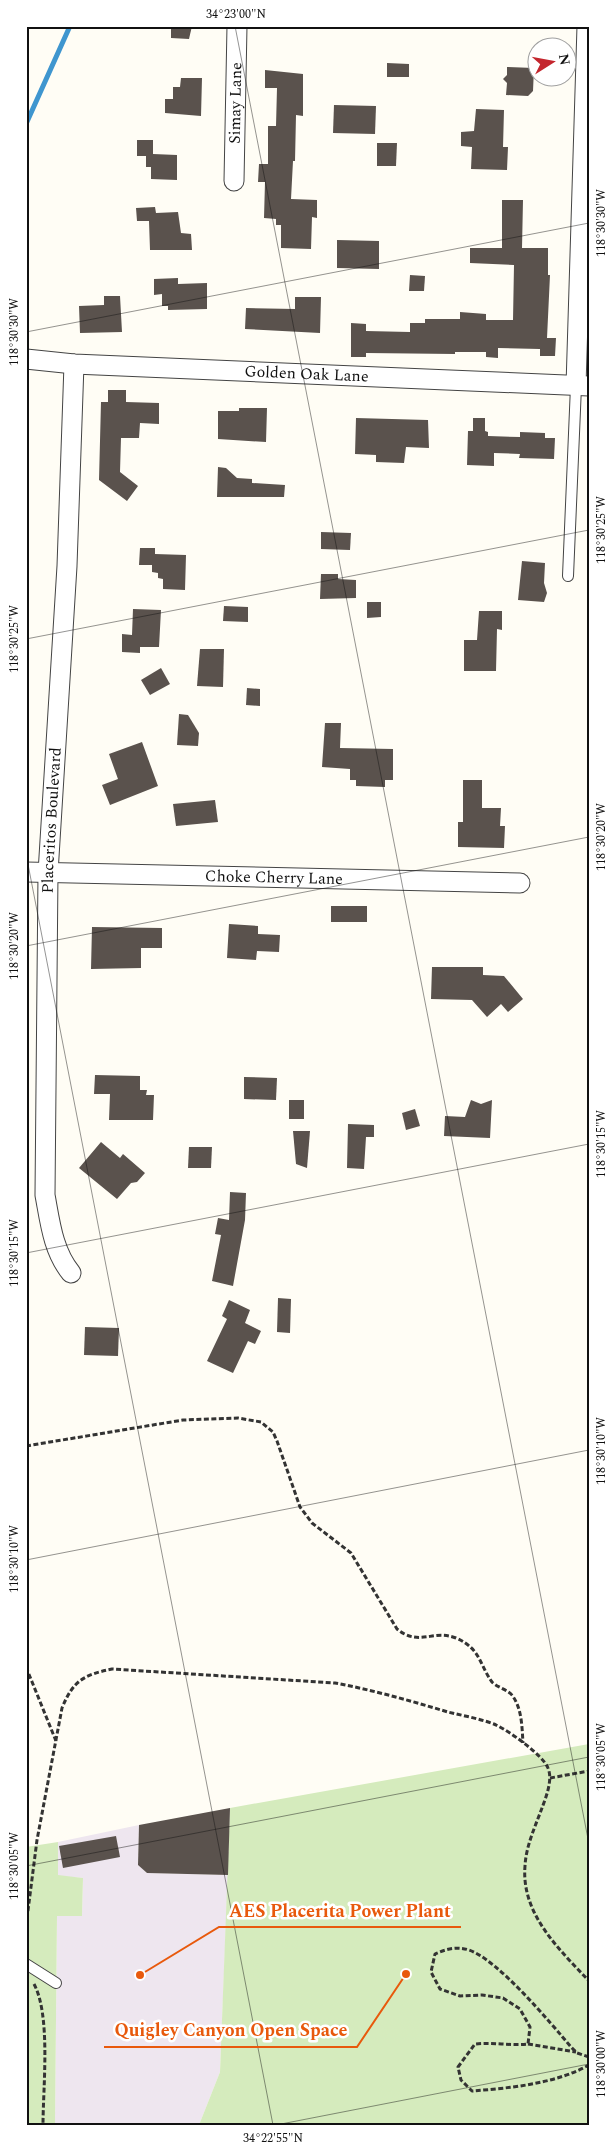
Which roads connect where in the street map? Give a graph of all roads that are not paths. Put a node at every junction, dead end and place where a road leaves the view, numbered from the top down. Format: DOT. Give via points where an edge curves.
graph roads {
  1 [pos="236,26"];
  2 [pos="587,26"];
  3 [pos="234,181"];
  4 [pos="26,360"];
  5 [pos="74,364"];
  6 [pos="582,386"];
  7 [pos="568,576"];
  8 [pos="26,872"];
  9 [pos="48,873"];
  10 [pos="520,883"];
  11 [pos="71,1273"];
  12 [pos="26,1964"];
  13 [pos="56,1982"];
  1 -- 3 [label="street, Simay Lane"];
  2 -- 6 [label="street"];
  4 -- 5 [label="street, Golden Oak Lane"];
  5 -- 6 [label="street, Golden Oak Lane"];
  5 -- 9 [label="street, Placeritos Boulevard" via="67,566"];
  6 -- 7 [label="lane"];
  8 -- 9 [label="street, Choke Cherry Lane"];
  9 -- 10 [label="street, Choke Cherry Lane"];
  9 -- 11 [label="street, Placeritos Boulevard" via="45,1195 52,1236 63,1264"];
  12 -- 13 [label="lane"];
}
